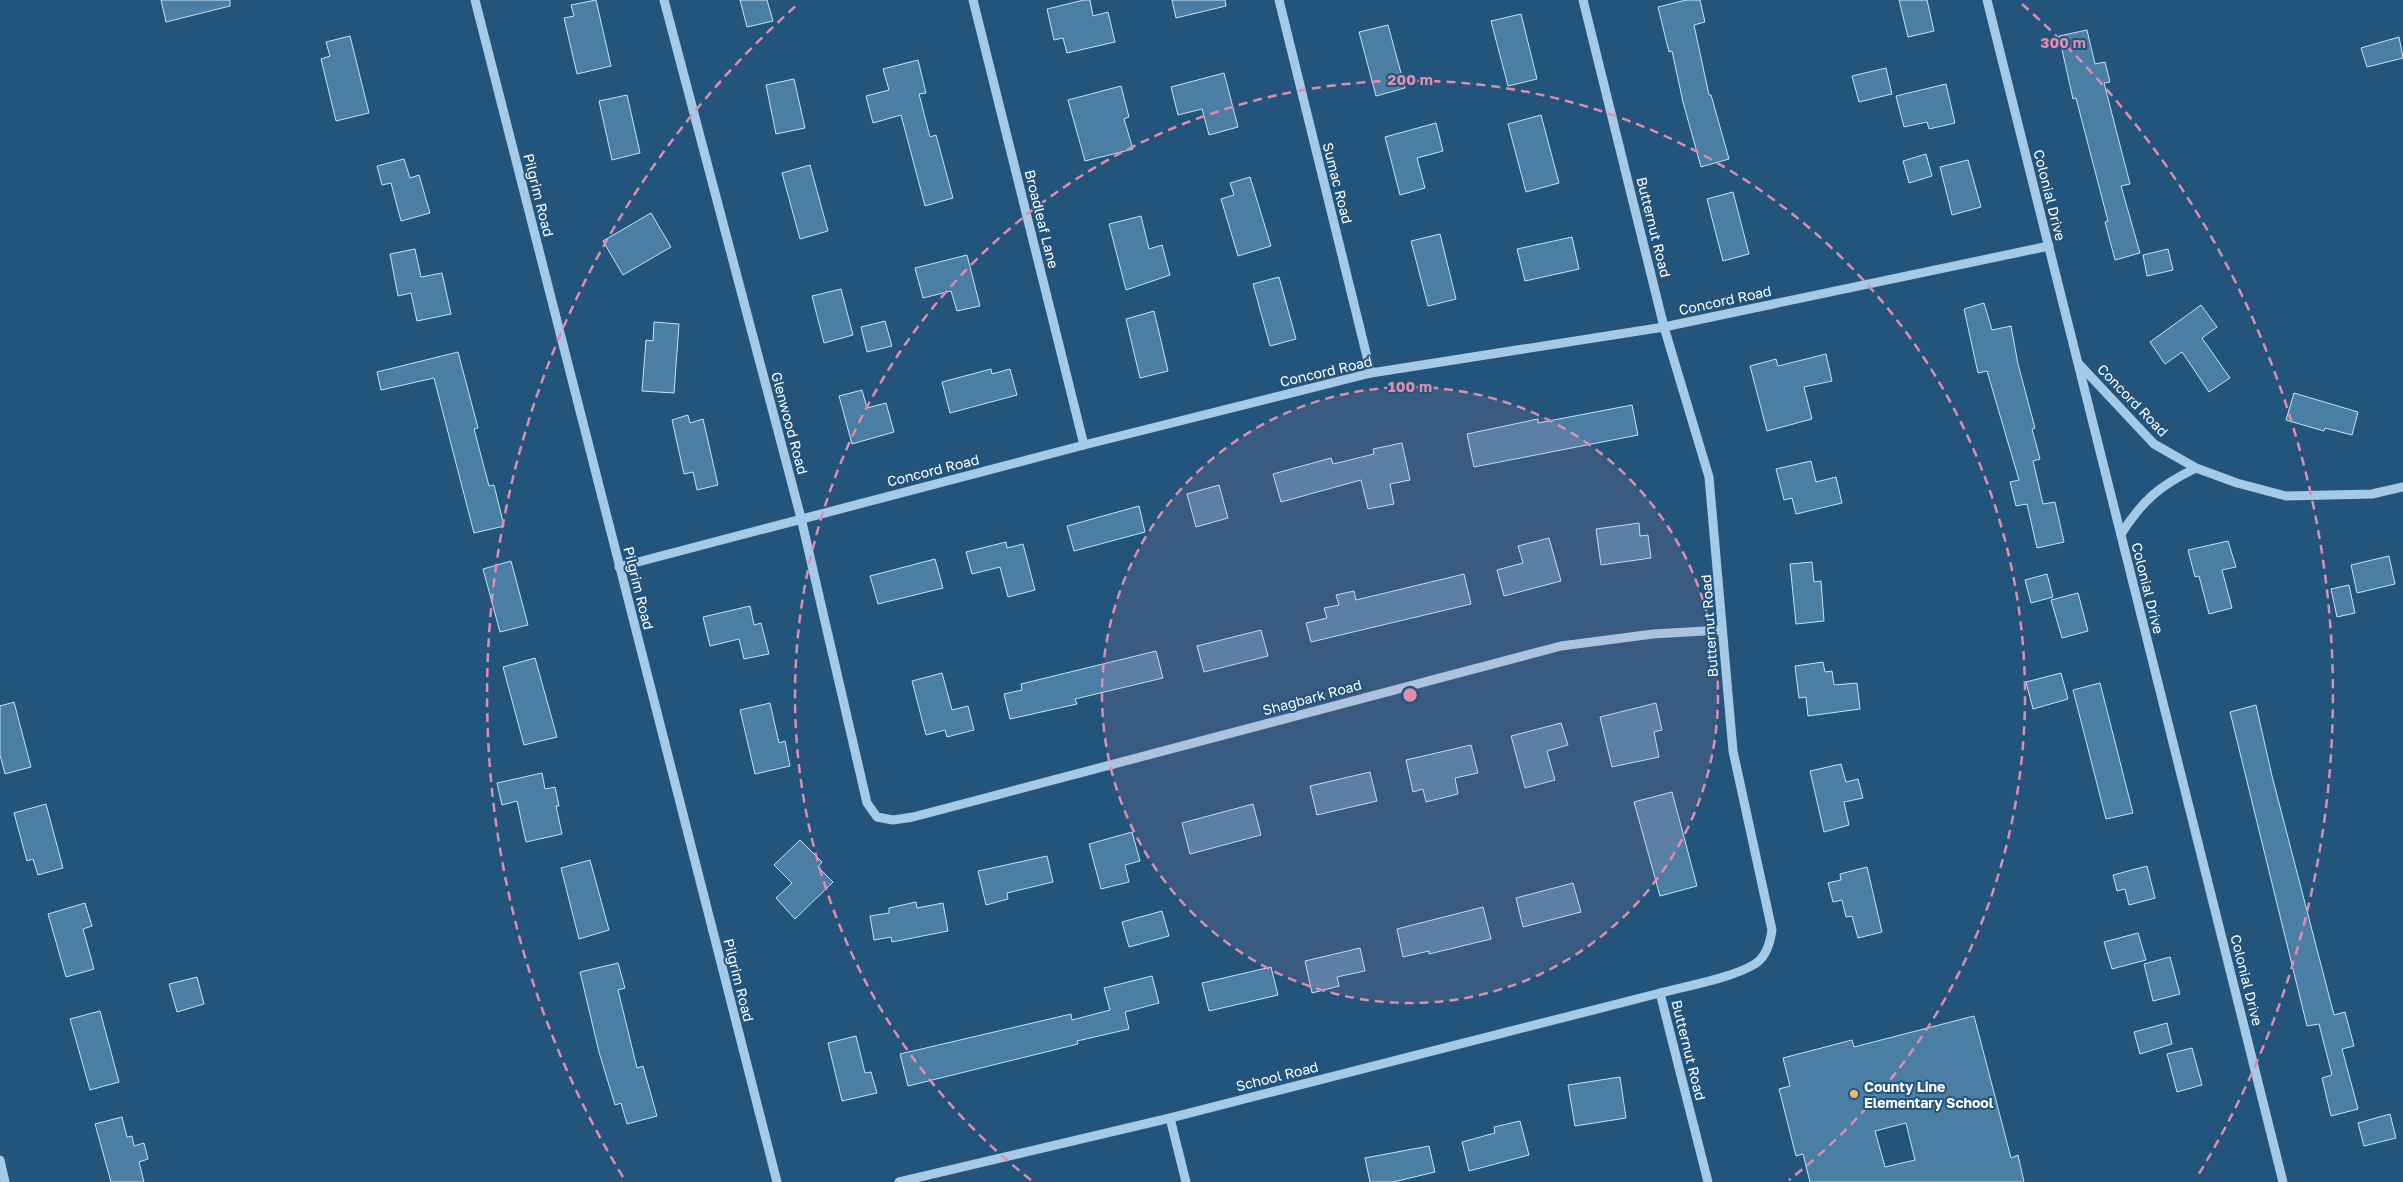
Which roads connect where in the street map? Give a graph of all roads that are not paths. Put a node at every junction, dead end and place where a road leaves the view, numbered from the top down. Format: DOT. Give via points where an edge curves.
graph roads {
  1 [pos="475,0"];
  2 [pos="664,0"];
  3 [pos="973,0"];
  4 [pos="1279,0"];
  5 [pos="1583,0"];
  6 [pos="1986,0"];
  7 [pos="2049,246"];
  8 [pos="1664,327"];
  9 [pos="2078,363"];
  10 [pos="1371,373"];
  11 [pos="1084,445"];
  12 [pos="2196,468"];
  13 [pos="2403,487"];
  14 [pos="801,518"];
  15 [pos="2121,534"];
  16 [pos="619,567"];
  17 [pos="1722,630"];
  18 [pos="913,816"];
  19 [pos="1660,993"];
  20 [pos="1170,1118"];
  21 [pos="0,1160"];
  22 [pos="5,1182"];
  23 [pos="777,1182"];
  24 [pos="899,1182"];
  25 [pos="1186,1182"];
  26 [pos="1708,1182"];
  27 [pos="2283,1182"];
  1 -- 16 [label="street, Pilgrim Road"];
  2 -- 14 [label="street, Glenwood Road"];
  3 -- 11 [label="street, Broadleaf Lane"];
  4 -- 10 [label="street, Sumac Road"];
  5 -- 8 [label="street, Butternut Road"];
  6 -- 7 [label="street, Colonial Drive"];
  7 -- 8 [label="street, Concord Road"];
  7 -- 9 [label="street, Colonial Drive"];
  8 -- 10 [label="street, Concord Road"];
  8 -- 17 [label="street, Butternut Road" via="1709,476"];
  9 -- 12 [label="street, Concord Road" via="2154,444"];
  9 -- 15 [label="street, Colonial Drive"];
  10 -- 11 [label="street, Concord Road"];
  11 -- 14 [label="street, Concord Road"];
  12 -- 13 [label="street, Concord Road" via="2286,496 2372,494"];
  12 -- 15 [label="street" via="2166,483 2136,509"];
  14 -- 16 [label="street, Concord Road"];
  14 -- 18 [label="street, Glenwood Road" via="867,803 877,817 893,820"];
  15 -- 27 [label="street, Colonial Drive"];
  16 -- 23 [label="street, Pilgrim Road"];
  17 -- 18 [label="street, Shagbark Road" via="1653,634 1561,646"];
  17 -- 19 [label="street, Butternut Road" via="1733,751 1772,930 1769,947 1756,963"];
  19 -- 20 [label="street, School Road"];
  19 -- 26 [label="street, Butternut Road"];
  20 -- 24 [label="street, School Road"];
  20 -- 25 [label="street"];
  21 -- 22 [label="street"];
}
